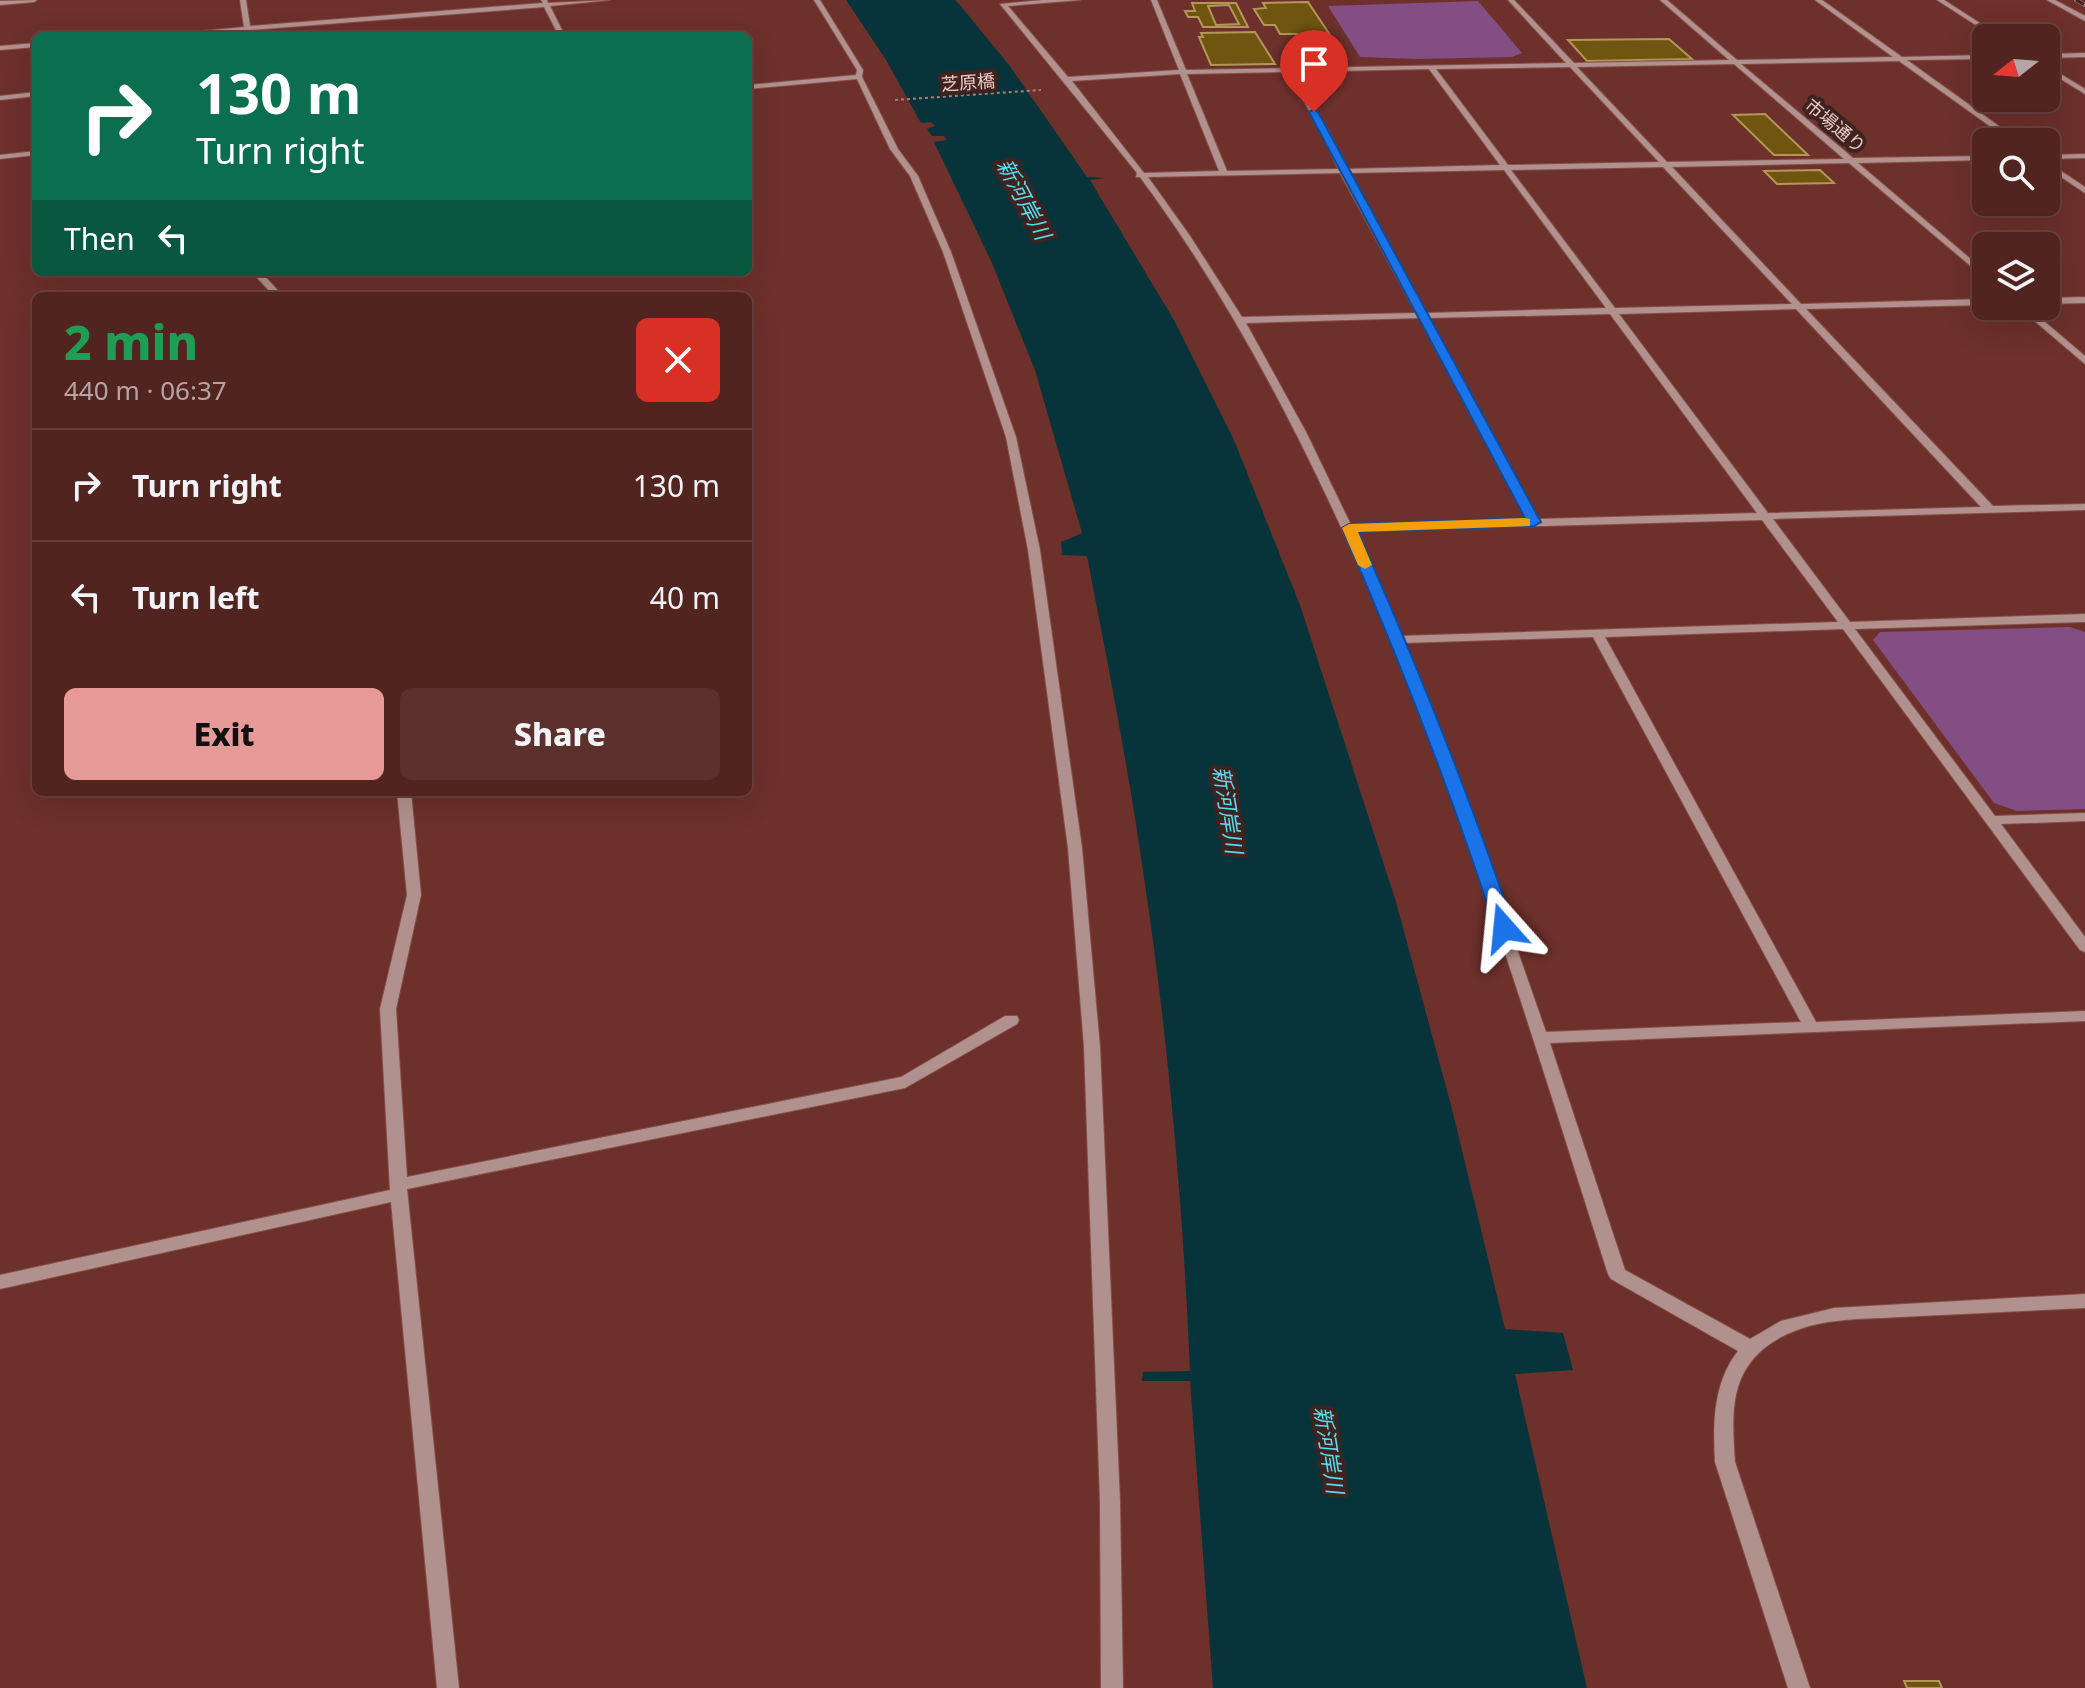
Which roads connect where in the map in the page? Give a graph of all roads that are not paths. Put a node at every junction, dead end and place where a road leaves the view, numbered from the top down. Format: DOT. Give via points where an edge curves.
graph roads {
  1 [pos="34,0"];
  2 [pos="243,0"];
  3 [pos="607,0"];
  4 [pos="817,0"];
  5 [pos="1075,0"];
  6 [pos="1154,0"];
  7 [pos="1511,0"];
  8 [pos="1663,0"];
  9 [pos="1818,0"];
  10 [pos="1940,0"];
  11 [pos="2050,0"];
  12 [pos="545,2"];
  13 [pos="0,3"];
  14 [pos="2085,19"];
  15 [pos="1978,24"];
  16 [pos="248,32"];
  17 [pos="560,32"];
  18 [pos="32,45"];
  19 [pos="0,48"];
  20 [pos="2085,55"];
  21 [pos="2060,56"];
  22 [pos="1972,57"];
  23 [pos="1900,59"];
  24 [pos="1735,62"];
  25 [pos="1571,64"];
  26 [pos="1431,67"];
  27 [pos="1289,69"];
  28 [pos="1183,72"];
  29 [pos="2060,76"];
  30 [pos="859,77"];
  31 [pos="1068,79"];
  32 [pos="752,87"];
  33 [pos="2085,92"];
  34 [pos="32,94"];
  35 [pos="0,98"];
  36 [pos="1997,128"];
  37 [pos="32,153"];
  38 [pos="2085,156"];
  39 [pos="0,157"];
  40 [pos="2060,157"];
  41 [pos="1972,158"];
  42 [pos="1851,161"];
  43 [pos="1666,164"];
  44 [pos="1506,168"];
  45 [pos="1343,171"];
  46 [pos="2060,173"];
  47 [pos="1224,174"];
  48 [pos="1139,175"];
  49 [pos="2085,191"];
  50 [pos="1972,264"];
  51 [pos="260,276"];
  52 [pos="275,292"];
  53 [pos="2085,300"];
  54 [pos="2060,301"];
  55 [pos="1972,302"];
  56 [pos="1798,307"];
  57 [pos="1613,311"];
  58 [pos="1422,316"];
  59 [pos="1239,320"];
  60 [pos="2037,320"];
  61 [pos="2085,361"];
  62 [pos="2085,507"];
  63 [pos="1990,510"];
  64 [pos="1763,517"];
  65 [pos="1534,522"];
  66 [pos="1349,528"];
  67 [pos="2085,618"];
  68 [pos="1846,626"];
  69 [pos="1597,634"];
  70 [pos="1399,640"];
  71 [pos="404,796"];
  72 [pos="2085,817"];
  73 [pos="1991,820"];
  74 [pos="2085,947"];
  75 [pos="2085,1016"];
  76 [pos="1011,1020"];
  77 [pos="1812,1028"];
  78 [pos="1540,1038"];
  79 [pos="398,1190"];
  80 [pos="0,1282"];
  81 [pos="2085,1301"];
  82 [pos="1751,1349"];
  83 [pos="448,1688"];
  84 [pos="1112,1688"];
  85 [pos="1799,1688"];
  1 -- 13 [label="street"];
  2 -- 16 [label="street"];
  3 -- 12 [label="street"];
  4 -- 30 [label="street" via="860,70"];
  5 -- 31 [label="street" via="1003,4"];
  6 -- 28 [label="street"];
  7 -- 25 [label="street"];
  8 -- 24 [label="street, 市場通り"];
  9 -- 23 [label="street"];
  10 -- 15 [label="street"];
  11 -- 14 [label="street"];
  12 -- 16 [label="street"];
  12 -- 17 [label="street"];
  18 -- 19 [label="street"];
  20 -- 21 [label="street"];
  22 -- 23 [label="street"];
  23 -- 24 [label="street"];
  23 -- 36 [label="street"];
  24 -- 25 [label="street"];
  24 -- 42 [label="street, 市場通り"];
  25 -- 26 [label="street"];
  25 -- 43 [label="street"];
  26 -- 27 [label="street"];
  26 -- 44 [label="street"];
  27 -- 28 [label="street"];
  27 -- 45 [label="street"];
  28 -- 31 [label="street"];
  28 -- 47 [label="street"];
  29 -- 33 [label="street"];
  30 -- 32 [label="street"];
  30 -- 84 [label="street" via="894,149 914,176 947,252 1011,437 1034,550 1075,848 1092,1047"];
  31 -- 48 [label="street"];
  34 -- 35 [label="street"];
  37 -- 39 [label="street"];
  38 -- 40 [label="street"];
  41 -- 42 [label="street"];
  42 -- 43 [label="street"];
  42 -- 50 [label="street, 市場通り"];
  43 -- 44 [label="street"];
  43 -- 56 [label="street"];
  44 -- 45 [label="street"];
  44 -- 57 [label="street"];
  45 -- 47 [label="street"];
  45 -- 58 [label="street"];
  46 -- 49 [label="street"];
  47 -- 48 [label="street"];
  48 -- 59 [label="street"];
  51 -- 52 [label="street"];
  53 -- 54 [label="street"];
  55 -- 56 [label="street"];
  56 -- 57 [label="street"];
  56 -- 63 [label="street"];
  57 -- 58 [label="street"];
  57 -- 64 [label="street"];
  58 -- 59 [label="street"];
  58 -- 65 [label="street"];
  59 -- 66 [label="street"];
  60 -- 61 [label="street"];
  62 -- 63 [label="street"];
  63 -- 64 [label="street"];
  64 -- 65 [label="street"];
  64 -- 68 [label="street"];
  65 -- 66 [label="street"];
  66 -- 70 [label="street"];
  67 -- 68 [label="street"];
  68 -- 69 [label="street"];
  68 -- 73 [label="street"];
  69 -- 70 [label="street"];
  69 -- 77 [label="street"];
  70 -- 78 [label="street" via="1477,846"];
  71 -- 79 [label="street" via="414,895 388,1009"];
  72 -- 73 [label="street"];
  73 -- 74 [label="street"];
  75 -- 77 [label="street"];
  76 -- 79 [label="street" via="905,1082"];
  77 -- 78 [label="street"];
  78 -- 82 [label="street" via="1617,1274"];
  79 -- 80 [label="street"];
  79 -- 83 [label="street"];
  81 -- 82 [label="street" via="1810,1319 1780,1329"];
  82 -- 85 [label="street" via="1734,1373 1726,1400 1725,1462"];
}
